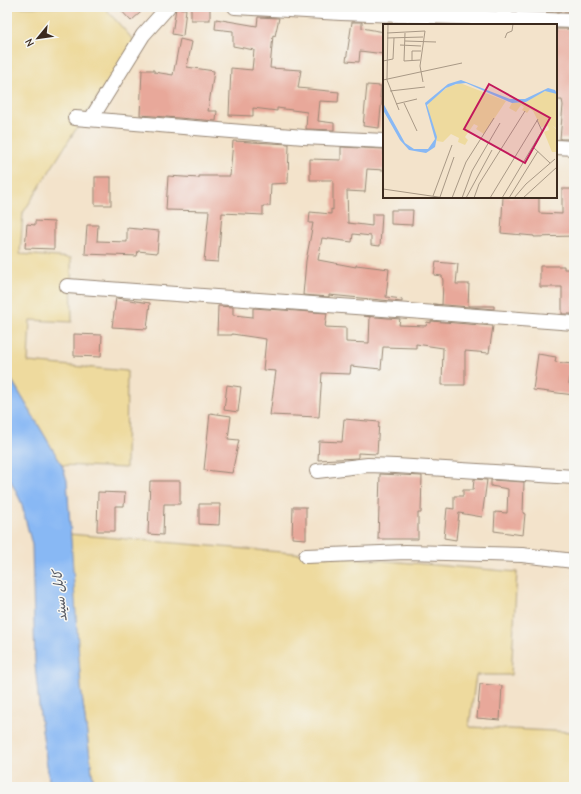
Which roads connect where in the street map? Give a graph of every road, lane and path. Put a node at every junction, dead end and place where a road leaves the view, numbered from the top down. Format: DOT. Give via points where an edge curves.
graph roads {
  1 [pos="168,7"];
  2 [pos="235,7"];
  3 [pos="384,11"];
  4 [pos="574,21"];
  5 [pos="75,118"];
  6 [pos="91,119"];
  7 [pos="383,141"];
  8 [pos="557,147"];
  9 [pos="574,148"];
  10 [pos="67,286"];
  11 [pos="574,323"];
  12 [pos="317,471"];
  13 [pos="574,477"];
  14 [pos="306,556"];
  15 [pos="574,561"];
  1 -- 6 [label="street" via="143,35"];
  2 -- 3 [label="street"];
  3 -- 4 [label="street"];
  5 -- 6 [label="street"];
  6 -- 7 [label="street"];
  8 -- 9 [label="street"];
  10 -- 11 [label="street"];
  12 -- 13 [label="street" via="368,465"];
  14 -- 15 [label="street" via="406,552 522,554"];
}
